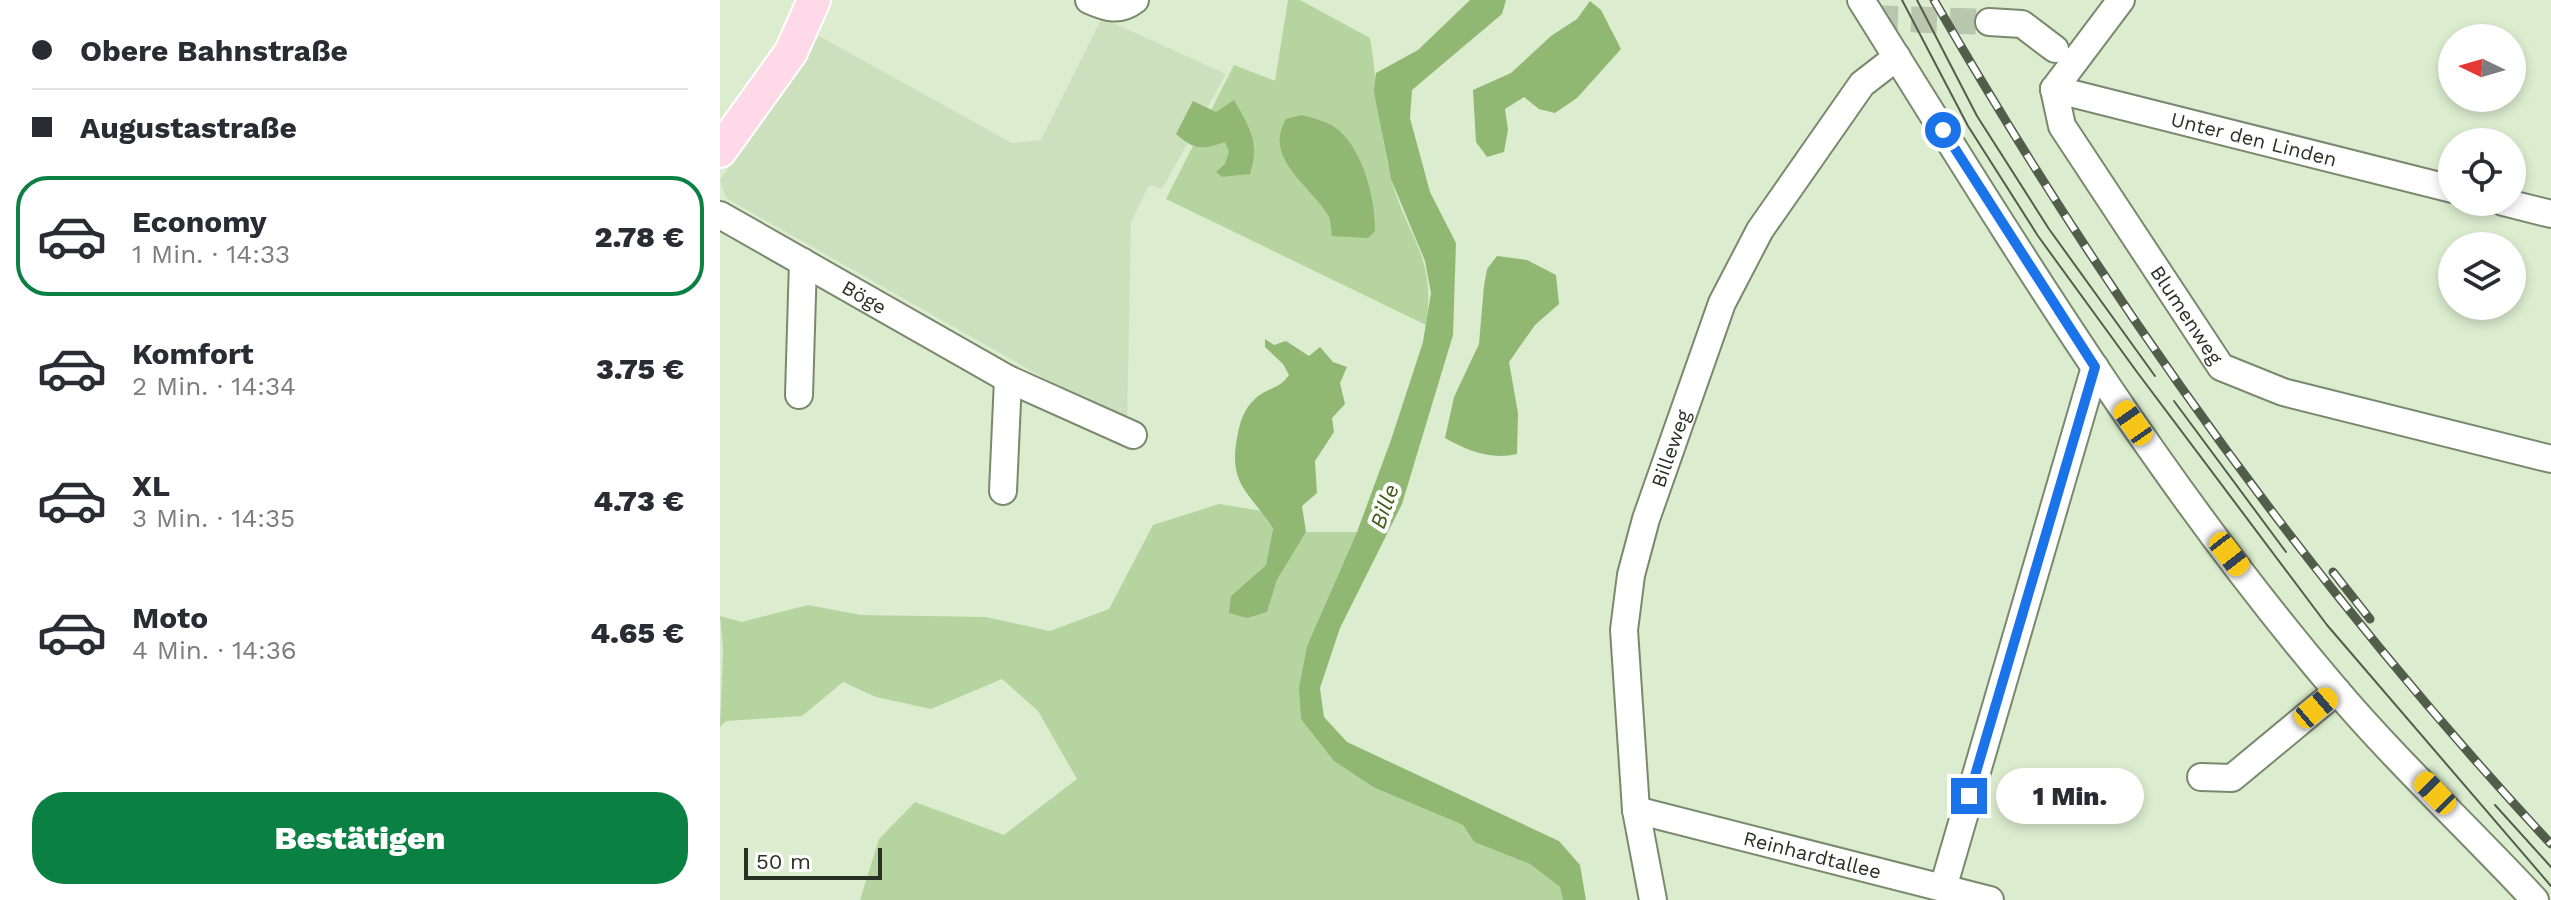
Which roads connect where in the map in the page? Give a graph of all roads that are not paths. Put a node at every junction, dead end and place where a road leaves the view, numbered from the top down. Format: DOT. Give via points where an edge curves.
graph roads {
  1 [pos="814,0"];
  2 [pos="1089,0"];
  3 [pos="1135,0"];
  4 [pos="1861,0"];
  5 [pos="2121,0"];
  6 [pos="1989,22"];
  7 [pos="2055,49"];
  8 [pos="1897,57"];
  9 [pos="2054,89"];
  10 [pos="720,151"];
  11 [pos="2438,185"];
  12 [pos="2526,208"];
  13 [pos="2551,214"];
  14 [pos="720,215"];
  15 [pos="803,262"];
  16 [pos="2095,367"];
  17 [pos="1008,379"];
  18 [pos="799,395"];
  19 [pos="1133,435"];
  20 [pos="2551,459"];
  21 [pos="1003,491"];
  22 [pos="2337,691"];
  23 [pos="2201,777"];
  24 [pos="1636,810"];
  25 [pos="1943,888"];
  26 [pos="1653,900"];
  27 [pos="1990,900"];
  28 [pos="2535,900"];
  1 -- 10 [label="main road" via="791,52"];
  2 -- 3 [label="street" via="1106,8 1124,8"];
  4 -- 8 [label="street"];
  5 -- 9 [label="street"];
  6 -- 7 [label="street" via="2022,24"];
  8 -- 16 [label="street"];
  8 -- 24 [label="street, Billeweg" via="1862,84 1760,230 1722,303 1646,519 1624,630"];
  9 -- 11 [label="street, Unter den Linden"];
  9 -- 20 [label="street, Blumenweg" via="2062,126 2221,367 2283,392"];
  12 -- 13 [label="street"];
  14 -- 15 [label="street, Böge"];
  15 -- 17 [label="street, Böge"];
  15 -- 18 [label="street"];
  16 -- 22 [label="street" via="2193,508"];
  16 -- 25 [label="street"];
  17 -- 19 [label="street, Böge"];
  17 -- 21 [label="street"];
  22 -- 23 [label="street" via="2232,778"];
  22 -- 28 [label="street"];
  24 -- 25 [label="street, Reinhardtallee"];
  24 -- 26 [label="street, Billeweg"];
  25 -- 27 [label="street, Reinhardtallee"];
}
